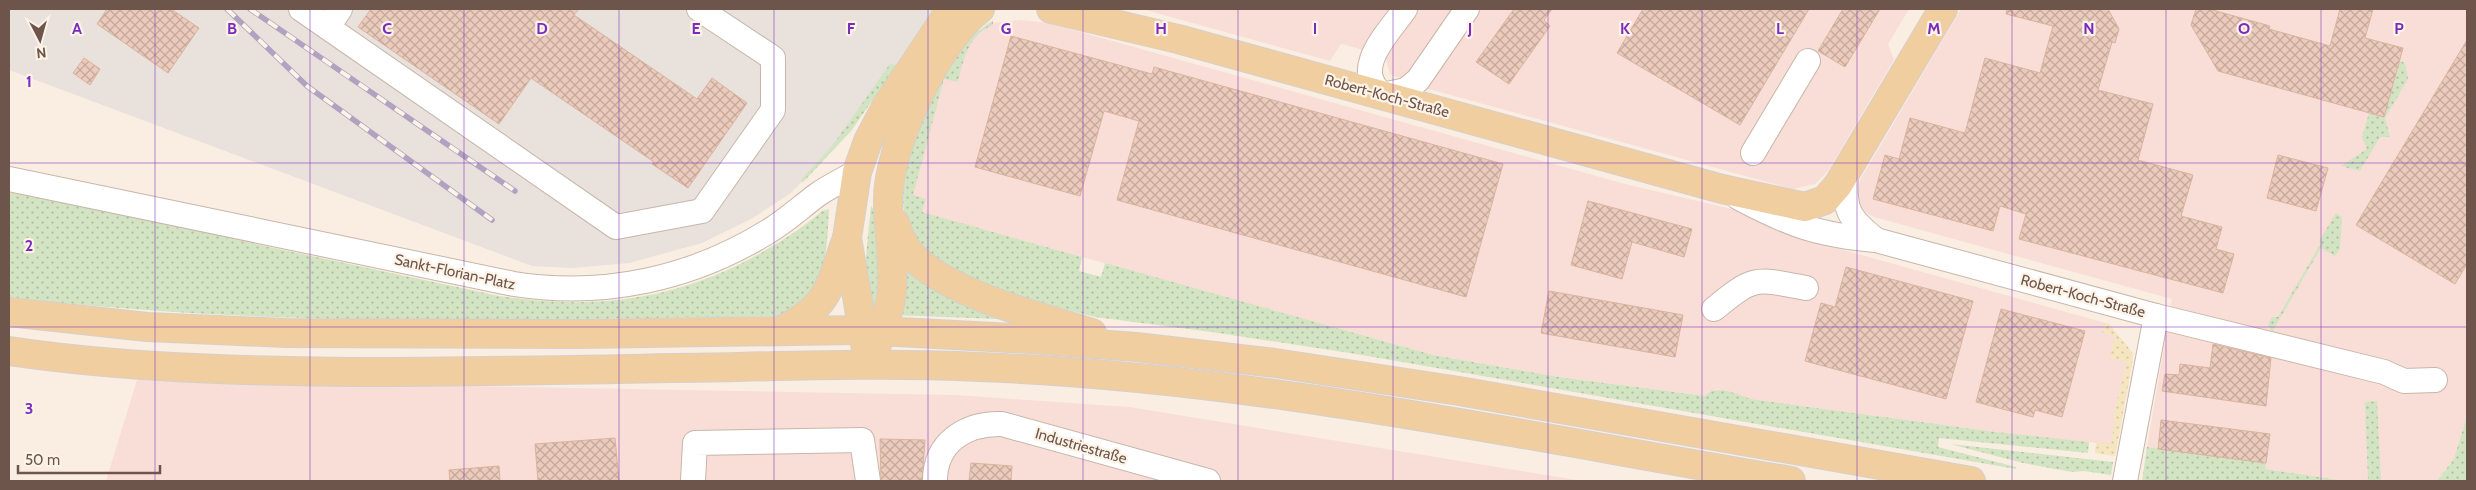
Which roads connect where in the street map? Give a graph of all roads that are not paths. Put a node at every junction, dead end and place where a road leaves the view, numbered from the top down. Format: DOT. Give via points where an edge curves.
graph roads {
  1 [pos="301,9"];
  2 [pos="699,9"];
  3 [pos="951,9"];
  4 [pos="980,9"];
  5 [pos="1051,9"];
  6 [pos="1098,9"];
  7 [pos="1405,9"];
  8 [pos="1467,9"];
  9 [pos="1943,9"];
  10 [pos="334,18"];
  11 [pos="1178,39"];
  12 [pos="1808,61"];
  13 [pos="1383,95"];
  14 [pos="1753,153"];
  15 [pos="857,172"];
  16 [pos="1846,173"];
  17 [pos="9,179"];
  18 [pos="1722,189"];
  19 [pos="888,200"];
  20 [pos="848,238"];
  21 [pos="1876,240"];
  22 [pos="1806,288"];
  23 [pos="1714,310"];
  24 [pos="9,312"];
  25 [pos="2156,316"];
  26 [pos="782,330"];
  27 [pos="871,330"];
  28 [pos="1136,347"];
  29 [pos="9,350"];
  30 [pos="870,365"];
  31 [pos="2435,380"];
  32 [pos="694,481"];
  33 [pos="868,481"];
  34 [pos="935,481"];
  35 [pos="1208,481"];
  36 [pos="1791,481"];
  37 [pos="1971,481"];
  38 [pos="2125,481"];
  1 -- 10 [label="street"];
  2 -- 10 [label="street" via="773,58 773,110 702,211 616,227"];
  3 -- 15 [label="main road" via="887,105 868,141"];
  4 -- 19 [label="main road" via="952,42 918,97 896,150"];
  5 -- 11 [label="main road, Robert-Koch-Straße"];
  6 -- 11 [label="main road"];
  7 -- 13 [label="street" via="1375,54 1369,69 1372,84"];
  8 -- 13 [label="street" via="1418,80 1406,90"];
  9 -- 16 [label="main road"];
  11 -- 13 [label="main road, Robert-Koch-Straße"];
  12 -- 14 [label="street"];
  13 -- 18 [label="main road, Robert-Koch-Straße"];
  15 -- 17 [label="street, Sankt-Florian-Platz" via="819,194 770,231 706,263 656,280 600,289 553,289 514,284"];
  15 -- 20 [label="main road"];
  16 -- 18 [label="main road, Robert-Koch-Straße" via="1824,200 1805,206"];
  16 -- 21 [label="street, Robert-Koch-Straße" via="1847,210 1853,220"];
  18 -- 21 [label="street, Robert-Koch-Straße" via="1789,224 1823,233"];
  19 -- 27 [label="main road" via="890,307"];
  19 -- 28 [label="main road" via="903,244 932,272 1008,306"];
  20 -- 26 [label="main road" via="829,291 820,304 803,320"];
  20 -- 27 [label="main road"];
  21 -- 25 [label="street, Robert-Koch-Straße"];
  22 -- 23 [label="street" via="1759,280 1740,288"];
  24 -- 26 [label="main road" via="147,327 287,333 578,334"];
  25 -- 31 [label="street" via="2384,372 2404,381"];
  25 -- 38 [label="street, Robert-Koch-Straße"];
  26 -- 27 [label="main road"];
  27 -- 28 [label="main road"];
  27 -- 30 [label="main road"];
  28 -- 37 [label="main road" via="1275,363 1440,388"];
  29 -- 30 [label="main road" via="49,357 143,365 272,372"];
  30 -- 36 [label="main road" via="980,366 1226,388 1446,421"];
  32 -- 33 [label="street" via="695,443 862,440"];
  34 -- 35 [label="street, Industriestraße" via="940,453 955,437 979,425 1002,424"];
}
